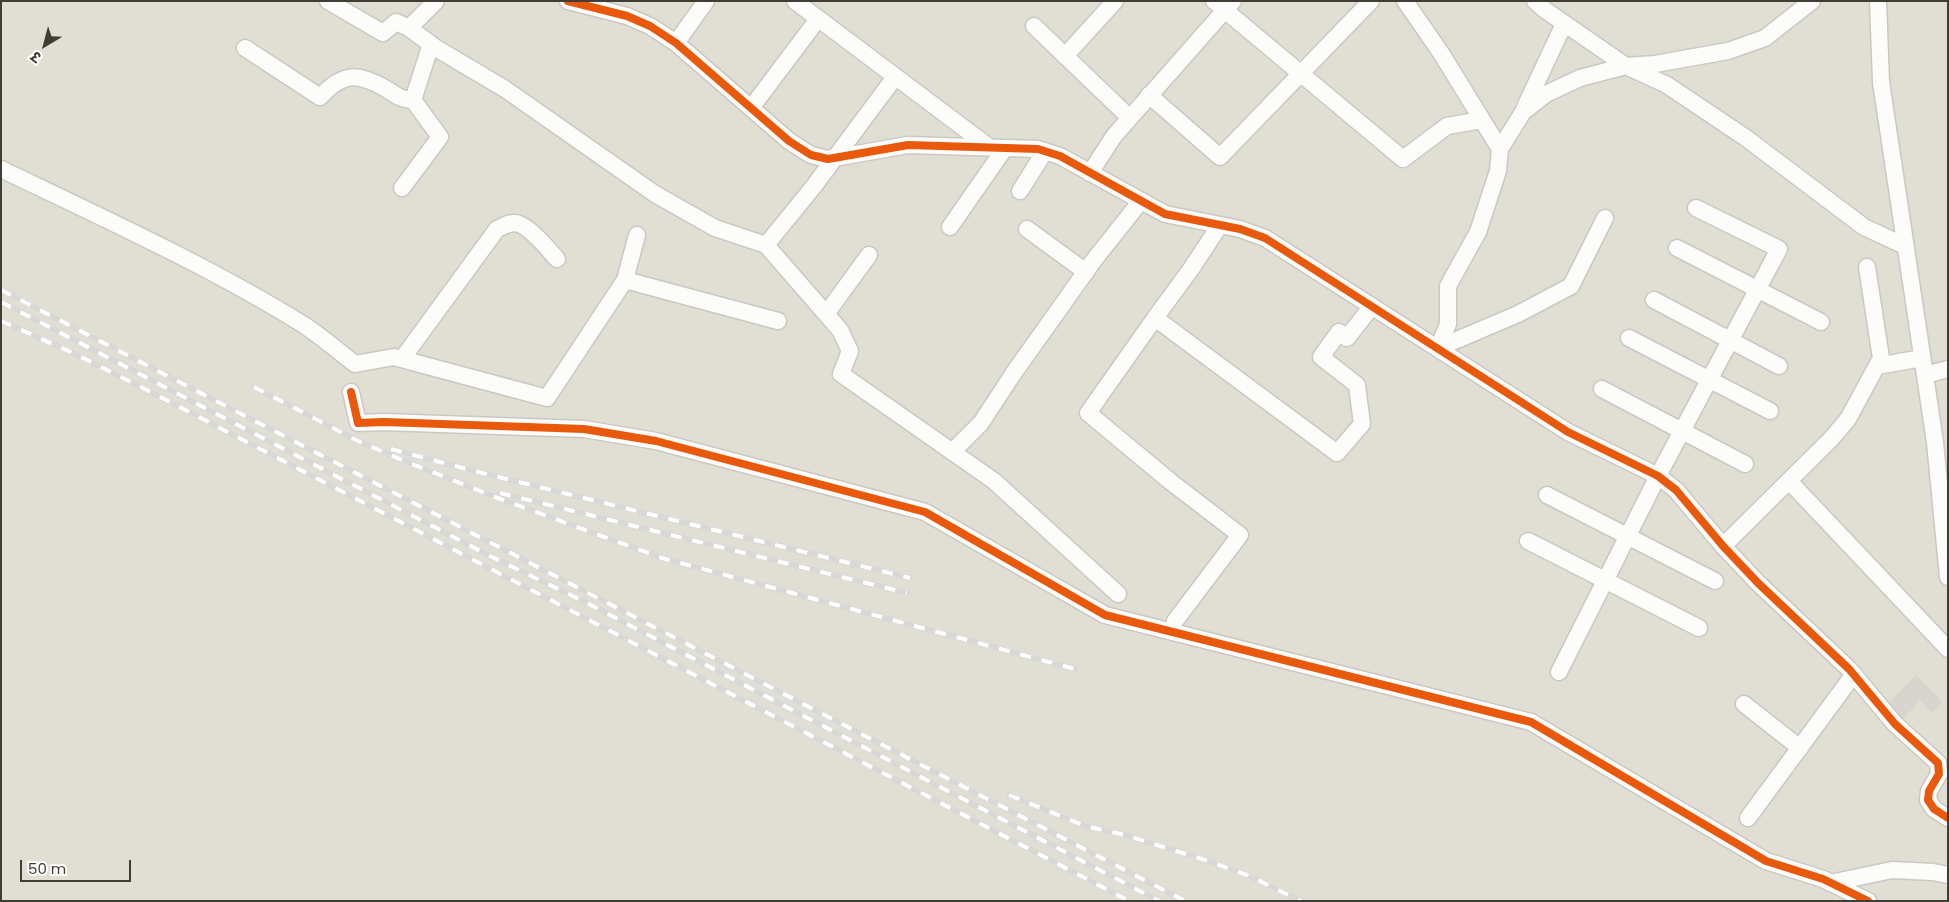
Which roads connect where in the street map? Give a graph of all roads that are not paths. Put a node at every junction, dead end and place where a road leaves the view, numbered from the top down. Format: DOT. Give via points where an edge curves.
graph roads {
  1 [pos="328,1"];
  2 [pos="436,1"];
  3 [pos="568,1"];
  4 [pos="706,1"];
  5 [pos="795,1"];
  6 [pos="1115,1"];
  7 [pos="1371,1"];
  8 [pos="1405,1"];
  9 [pos="1535,1"];
  10 [pos="1812,1"];
  11 [pos="1878,1"];
  12 [pos="1224,4"];
  13 [pos="818,19"];
  14 [pos="1564,24"];
  15 [pos="1034,26"];
  16 [pos="409,28"];
  17 [pos="676,43"];
  18 [pos="431,44"];
  19 [pos="245,48"];
  20 [pos="1065,56"];
  21 [pos="1626,66"];
  22 [pos="1301,73"];
  23 [pos="895,77"];
  24 [pos="1149,95"];
  25 [pos="413,100"];
  26 [pos="751,108"];
  27 [pos="1523,112"];
  28 [pos="1130,118"];
  29 [pos="1482,120"];
  30 [pos="997,148"];
  31 [pos="1500,149"];
  32 [pos="1045,151"];
  33 [pos="836,157"];
  34 [pos="1,169"];
  35 [pos="1090,174"];
  36 [pos="402,188"];
  37 [pos="1020,192"];
  38 [pos="1140,202"];
  39 [pos="1696,208"];
  40 [pos="1605,218"];
  41 [pos="1220,225"];
  42 [pos="950,226"];
  43 [pos="1028,229"];
  44 [pos="637,235"];
  45 [pos="766,245"];
  46 [pos="1905,246"];
  47 [pos="1677,248"];
  48 [pos="869,255"];
  49 [pos="557,259"];
  50 [pos="1866,267"];
  51 [pos="1086,272"];
  52 [pos="625,280"];
  53 [pos="1759,290"];
  54 [pos="1654,300"];
  55 [pos="1372,306"];
  56 [pos="826,314"];
  57 [pos="1155,318"];
  58 [pos="778,321"];
  59 [pos="1821,322"];
  60 [pos="1629,338"];
  61 [pos="1731,341"];
  62 [pos="1438,348"];
  63 [pos="1922,358"];
  64 [pos="402,359"];
  65 [pos="1779,366"];
  66 [pos="1877,366"];
  67 [pos="1948,369"];
  68 [pos="1925,375"];
  69 [pos="1710,380"];
  70 [pos="1602,389"];
  71 [pos="351,392"];
  72 [pos="1770,411"];
  73 [pos="1682,431"];
  74 [pos="952,452"];
  75 [pos="1745,464"];
  76 [pos="1658,476"];
  77 [pos="1790,480"];
  78 [pos="1548,494"];
  79 [pos="1628,536"];
  80 [pos="1528,540"];
  81 [pos="1723,546"];
  82 [pos="1948,577"];
  83 [pos="1606,580"];
  84 [pos="1715,581"];
  85 [pos="1118,594"];
  86 [pos="1175,621"];
  87 [pos="1699,628"];
  88 [pos="1948,650"];
  89 [pos="1559,672"];
  90 [pos="1854,674"];
  91 [pos="1744,704"];
  92 [pos="1800,748"];
  93 [pos="1943,777"];
  94 [pos="1748,818"];
  95 [pos="1948,818"];
  96 [pos="1784,867"];
  97 [pos="1947,874"];
  98 [pos="1830,883"];
  99 [pos="1841,901"];
  100 [pos="1868,901"];
  1 -- 16 [label="street" via="383,33 396,22"];
  2 -- 16 [label="street"];
  3 -- 17 [label="street" via="626,16 650,26"];
  4 -- 17 [label="street"];
  5 -- 13 [label="street"];
  6 -- 20 [label="street"];
  7 -- 22 [label="street"];
  8 -- 29 [label="street" via="1441,52"];
  9 -- 14 [label="street"];
  10 -- 21 [label="street" via="1765,38 1728,51"];
  11 -- 46 [label="street" via="1882,91"];
  12 -- 22 [label="street"];
  12 -- 24 [label="street"];
  13 -- 23 [label="street"];
  13 -- 26 [label="street"];
  14 -- 21 [label="street"];
  14 -- 27 [label="street"];
  15 -- 20 [label="street"];
  16 -- 18 [label="street"];
  17 -- 26 [label="street"];
  18 -- 25 [label="street"];
  18 -- 45 [label="street" via="505,89 655,194 715,228"];
  19 -- 25 [label="street" via="320,97 331,84 345,77 363,77 403,100"];
  20 -- 28 [label="street"];
  21 -- 27 [label="street" via="1580,78 1546,94"];
  21 -- 46 [label="street" via="1667,85 1746,138 1864,227"];
  22 -- 24 [label="street" via="1220,157"];
  22 -- 29 [label="street" via="1403,159 1447,126"];
  23 -- 30 [label="street"];
  23 -- 33 [label="street"];
  24 -- 28 [label="street"];
  25 -- 36 [label="street" via="440,137"];
  26 -- 33 [label="street" via="789,141 811,155"];
  27 -- 31 [label="street"];
  28 -- 35 [label="street" via="1114,136"];
  29 -- 31 [label="street"];
  30 -- 32 [label="street"];
  30 -- 33 [label="street" via="908,145"];
  30 -- 42 [label="street"];
  31 -- 62 [label="street" via="1498,171 1478,232 1448,286 1448,324"];
  32 -- 35 [label="street"];
  32 -- 37 [label="street"];
  33 -- 45 [label="street"];
  34 -- 64 [label="street" via="152,241 218,277 304,326 356,364 394,357"];
  35 -- 38 [label="street"];
  38 -- 41 [label="street" via="1165,214"];
  38 -- 51 [label="street"];
  39 -- 53 [label="street" via="1779,249"];
  40 -- 62 [label="street" via="1571,286 1518,314"];
  41 -- 55 [label="street" via="1265,238"];
  41 -- 57 [label="street"];
  43 -- 51 [label="street"];
  44 -- 52 [label="street"];
  45 -- 56 [label="street"];
  46 -- 63 [label="street"];
  47 -- 53 [label="street"];
  48 -- 56 [label="street"];
  49 -- 64 [label="street" via="520,224 508,223 497,229"];
  50 -- 66 [label="street" via="1881,358"];
  51 -- 74 [label="street" via="981,423"];
  52 -- 58 [label="street"];
  52 -- 64 [label="street" via="547,398"];
  53 -- 59 [label="street"];
  53 -- 61 [label="street"];
  54 -- 61 [label="street"];
  55 -- 57 [label="street" via="1347,338 1339,332 1321,357 1357,385 1362,424 1337,453"];
  55 -- 62 [label="street"];
  56 -- 74 [label="street" via="840,330 850,351 841,374"];
  57 -- 86 [label="street" via="1088,413 1240,535"];
  60 -- 69 [label="street"];
  61 -- 65 [label="street"];
  61 -- 69 [label="street"];
  62 -- 76 [label="street" via="1568,432"];
  63 -- 66 [label="street"];
  63 -- 68 [label="street"];
  66 -- 77 [label="street" via="1848,419"];
  67 -- 68 [label="street"];
  68 -- 82 [label="street"];
  69 -- 72 [label="street"];
  69 -- 73 [label="street"];
  70 -- 73 [label="street"];
  71 -- 96 [label="street" via="358,423 593,431 656,441 925,512 1105,615 1531,722 1766,861"];
  73 -- 75 [label="street"];
  73 -- 76 [label="street"];
  74 -- 85 [label="street" via="994,481"];
  76 -- 79 [label="street"];
  76 -- 81 [label="street" via="1676,490"];
  77 -- 81 [label="street"];
  77 -- 88 [label="street"];
  78 -- 79 [label="street"];
  79 -- 83 [label="street"];
  79 -- 84 [label="street"];
  80 -- 83 [label="street"];
  81 -- 90 [label="street"];
  83 -- 87 [label="street"];
  83 -- 89 [label="street"];
  90 -- 92 [label="street"];
  90 -- 93 [label="street" via="1895,724 1938,763"];
  91 -- 92 [label="street"];
  92 -- 94 [label="street"];
  93 -- 95 [label="street" via="1929,791 1928,800 1934,809"];
  96 -- 98 [label="street"];
  96 -- 99 [label="street"];
  97 -- 98 [label="street" via="1892,870"];
  98 -- 100 [label="street"];
}
